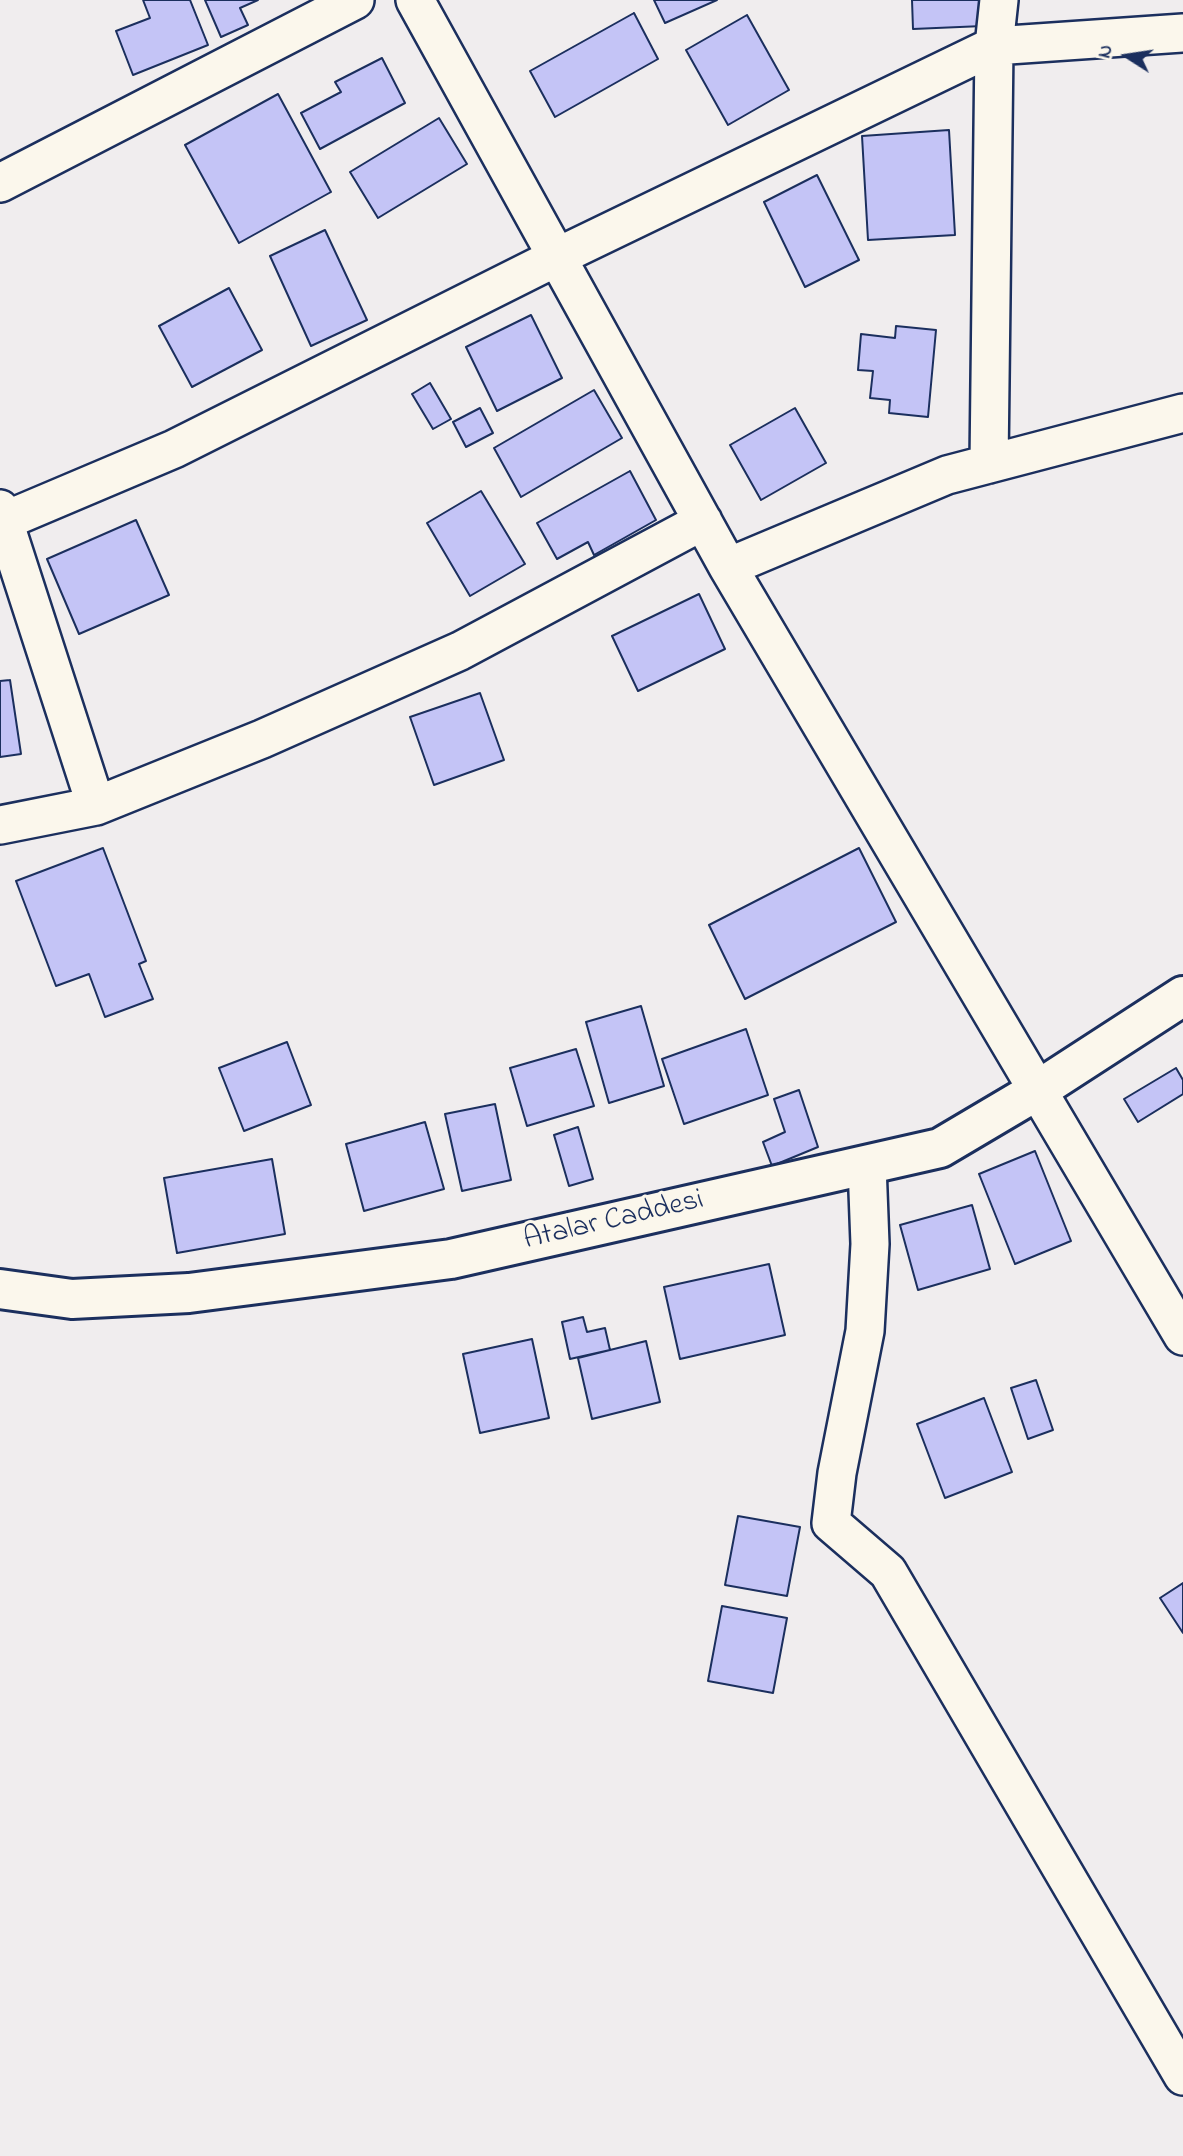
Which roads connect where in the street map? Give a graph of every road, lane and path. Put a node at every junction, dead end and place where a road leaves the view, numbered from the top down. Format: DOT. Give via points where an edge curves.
graph roads {
  1 [pos="355,0"];
  2 [pos="415,0"];
  3 [pos="999,0"];
  4 [pos="1183,33"];
  5 [pos="994,46"];
  6 [pos="0,183"];
  7 [pos="559,256"];
  8 [pos="1183,413"];
  9 [pos="989,464"];
  10 [pos="2,515"];
  11 [pos="703,521"];
  12 [pos="728,567"];
  13 [pos="96,806"];
  14 [pos="0,825"];
  15 [pos="1183,996"];
  16 [pos="1038,1090"];
  17 [pos="867,1165"];
  18 [pos="0,1289"];
  19 [pos="1183,1336"];
  20 [pos="1183,2076"];
  1 -- 6 [label="street"];
  2 -- 7 [label="street"];
  3 -- 5 [label="street"];
  4 -- 5 [label="street"];
  5 -- 7 [label="street"];
  5 -- 9 [label="street"];
  7 -- 10 [label="street" via="174,449"];
  7 -- 11 [label="street"];
  8 -- 9 [label="street"];
  9 -- 12 [label="street" via="947,475"];
  10 -- 13 [label="street"];
  11 -- 12 [label="street"];
  11 -- 13 [label="street" via="460,652"];
  12 -- 16 [label="street"];
  13 -- 14 [label="street"];
  15 -- 16 [label="street, Atalar Caddesi"];
  16 -- 17 [label="street, Atalar Caddesi" via="940,1148"];
  16 -- 19 [label="street"];
  17 -- 18 [label="street, Atalar Caddesi" via="451,1259 189,1293 72,1299"];
  17 -- 20 [label="street" via="870,1244 865,1331 831,1522 888,1572"];
}
